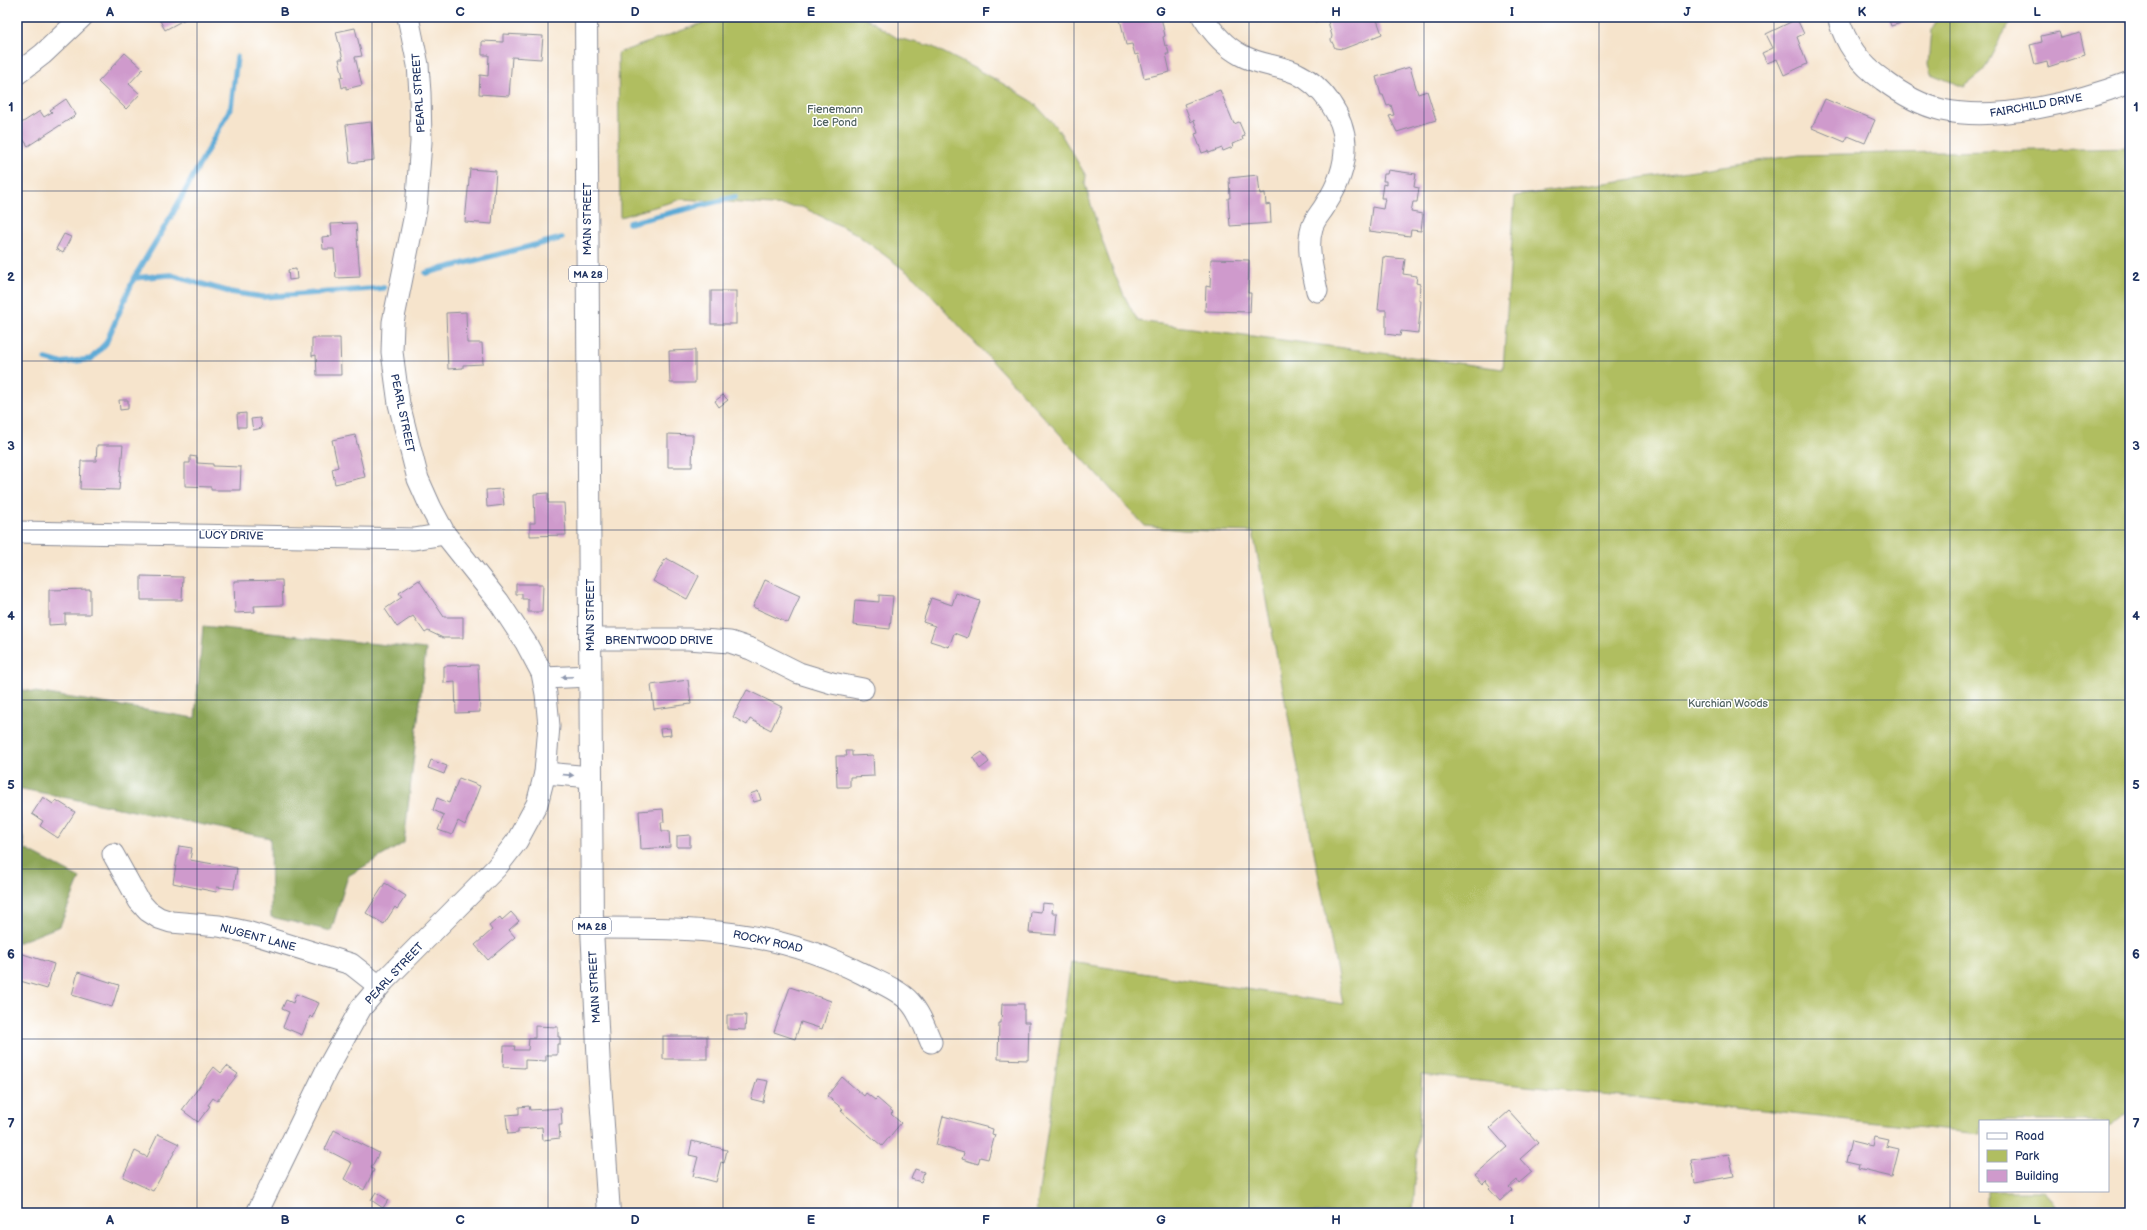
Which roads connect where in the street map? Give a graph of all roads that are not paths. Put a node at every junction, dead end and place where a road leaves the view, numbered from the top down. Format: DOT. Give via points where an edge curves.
graph roads {
  1 [pos="82,17"];
  2 [pos="408,17"];
  3 [pos="586,17"];
  4 [pos="1203,17"];
  5 [pos="1838,17"];
  6 [pos="17,74"];
  7 [pos="2130,82"];
  8 [pos="1317,291"];
  9 [pos="17,532"];
  10 [pos="445,534"];
  11 [pos="590,639"];
  12 [pos="590,676"];
  13 [pos="544,678"];
  14 [pos="863,689"];
  15 [pos="545,773"];
  16 [pos="591,777"];
  17 [pos="113,854"];
  18 [pos="592,928"];
  19 [pos="379,986"];
  20 [pos="931,1042"];
  21 [pos="257,1213"];
  22 [pos="609,1213"];
  1 -- 6 [label="street" via="43,54"];
  2 -- 10 [label="street, PEARL STREET" via="415,48 420,93 420,167 411,236 393,322 392,352 399,404 414,464 424,493"];
  3 -- 11 [label="main road, MAIN STREET / MA 28"];
  4 -- 8 [label="street" via="1217,36 1234,52 1296,73 1311,83 1328,100 1340,122 1345,145 1341,172 1326,205 1314,223 1310,236"];
  5 -- 7 [label="street, FAIRCHILD DRIVE" via="1852,49 1876,76 1908,96 1941,109 1967,114 1986,114 2028,108 2092,95"];
  9 -- 10 [label="street, LUCY DRIVE" via="414,539"];
  10 -- 13 [label="street, PEARL STREET" via="499,602 532,652"];
  11 -- 12 [label="main road, MAIN STREET / MA 28"];
  11 -- 14 [label="street, BRENTWOOD DRIVE" via="688,639 730,642 751,649 799,673"];
  12 -- 13 [label="street, one-way"];
  12 -- 16 [label="main road, MAIN STREET / MA 28"];
  13 -- 15 [label="street, PEARL STREET" via="548,726"];
  15 -- 16 [label="street, one-way"];
  15 -- 19 [label="street, PEARL STREET" via="537,804 518,841 496,868"];
  16 -- 18 [label="main road, MAIN STREET / MA 28"];
  17 -- 19 [label="street, NUGENT LANE" via="139,901 159,918 171,922 229,927 284,943 351,964"];
  18 -- 20 [label="street, ROCKY ROAD" via="716,931 801,947 850,968 902,995 918,1013"];
  18 -- 22 [label="main road, MAIN STREET / MA 28" via="598,1067"];
  19 -- 21 [label="street, PEARL STREET" via="361,1008 338,1048"];
}
